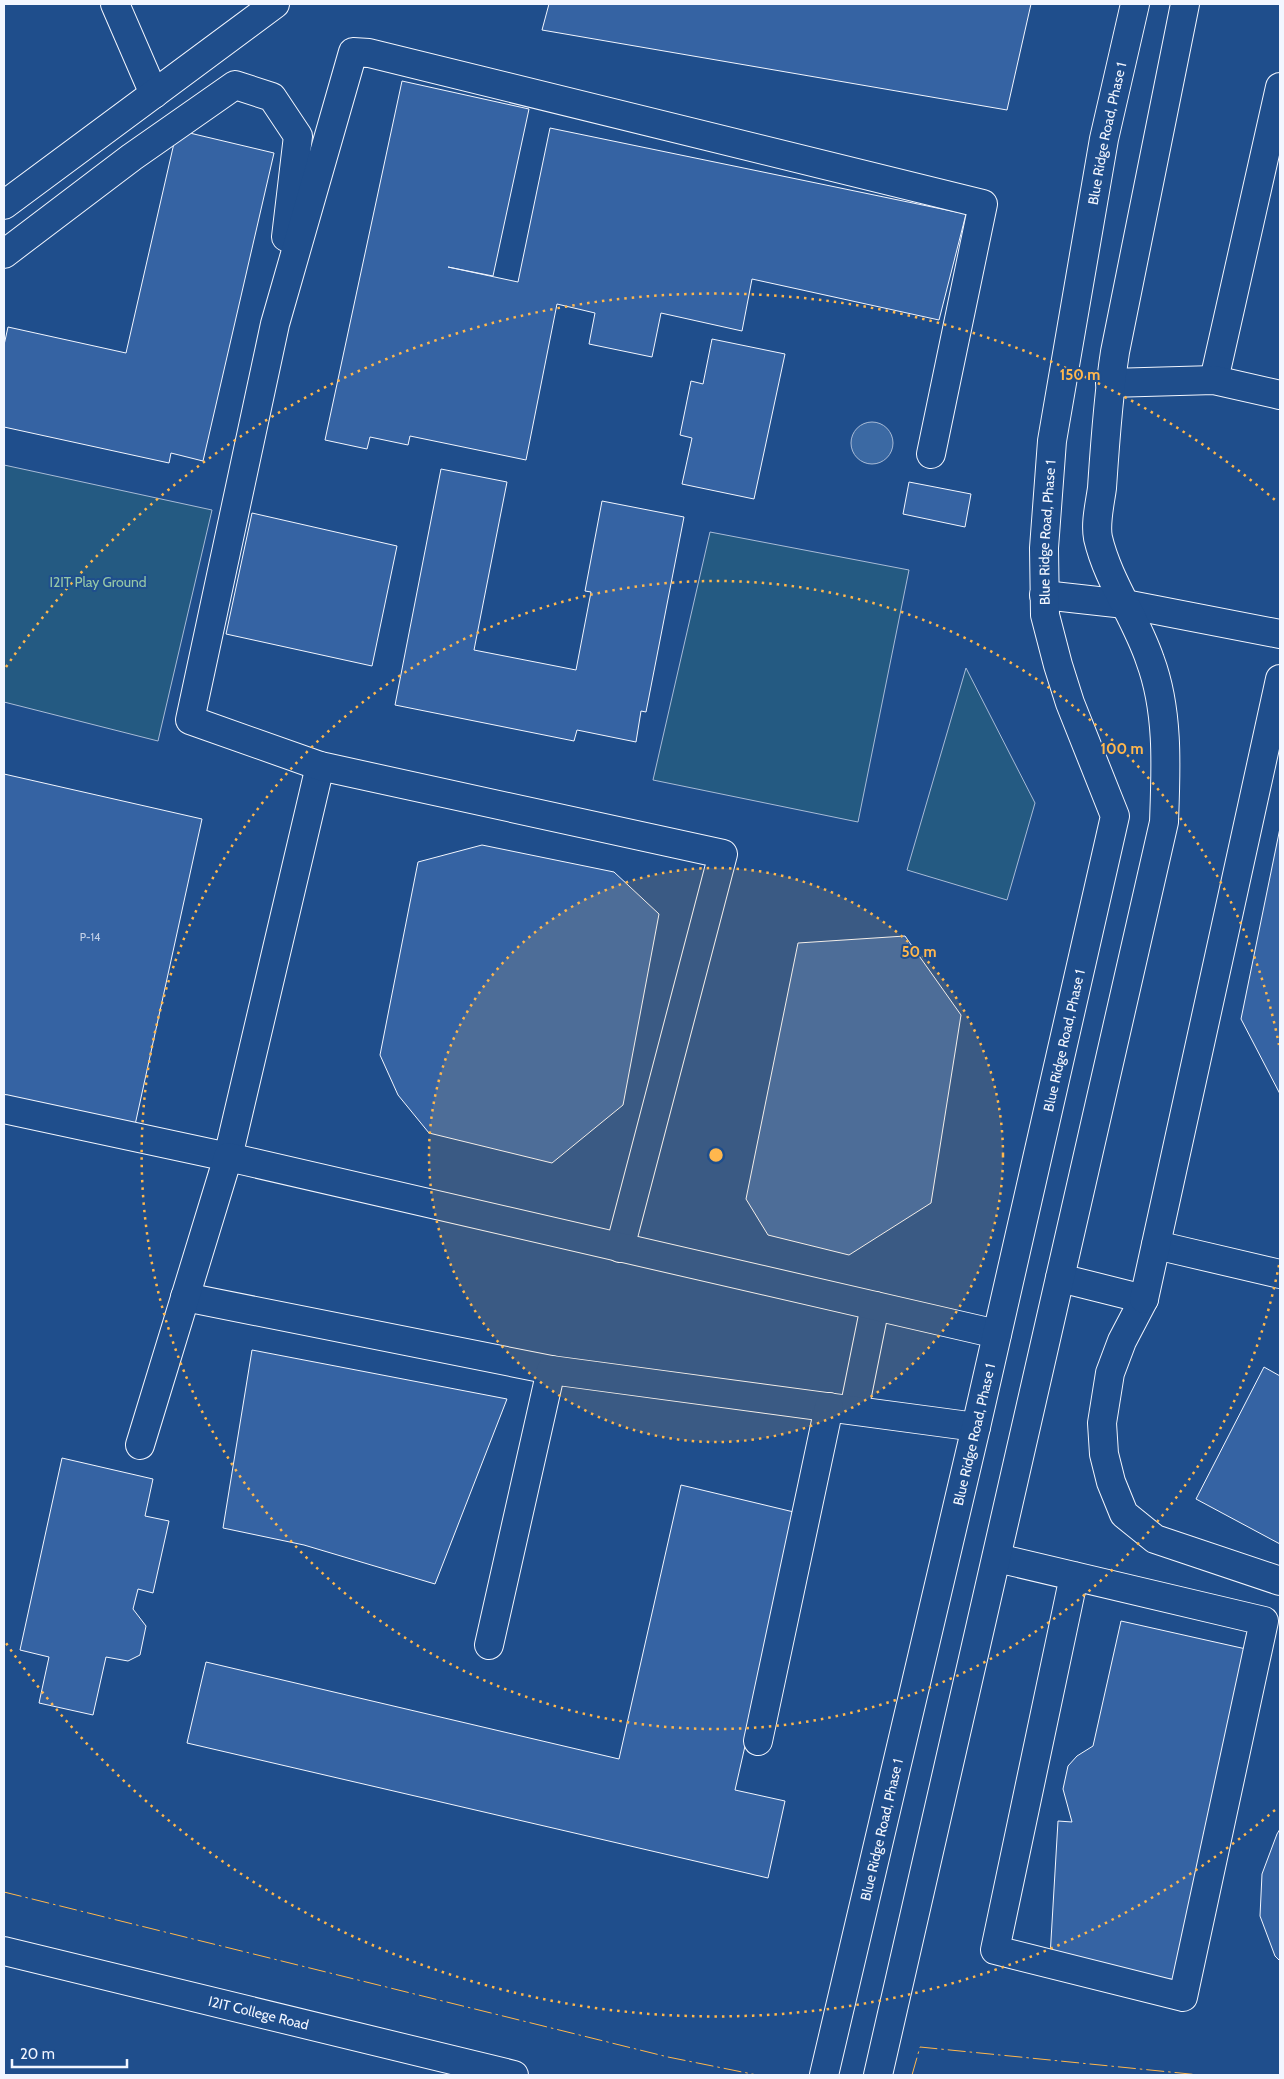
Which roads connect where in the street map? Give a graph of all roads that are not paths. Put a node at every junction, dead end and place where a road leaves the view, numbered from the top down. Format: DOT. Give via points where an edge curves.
graph roads {
  1 [pos="115,4"];
  2 [pos="275,4"];
  3 [pos="1135,4"];
  4 [pos="1185,4"];
  5 [pos="1280,87"];
  6 [pos="154,94"];
  7 [pos="4,205"];
  8 [pos="4,254"];
  9 [pos="275,324"];
  10 [pos="1214,380"];
  11 [pos="1110,382"];
  12 [pos="1280,395"];
  13 [pos="931,454"];
  14 [pos="1044,595"];
  15 [pos="1125,604"];
  16 [pos="1280,634"];
  17 [pos="1280,679"];
  18 [pos="320,766"];
  19 [pos="4,1109"];
  20 [pos="228,1158"];
  21 [pos="1156,1245"];
  22 [pos="620,1248"];
  23 [pos="1280,1274"];
  24 [pos="1060,1278"];
  25 [pos="185,1297"];
  26 [pos="1144,1299"];
  27 [pos="875,1306"];
  28 [pos="996,1334"];
  29 [pos="551,1370"];
  30 [pos="842,1409"];
  31 [pos="976,1427"];
  32 [pos="140,1445"];
  33 [pos="997,1558"];
  34 [pos="1074,1576"];
  35 [pos="1280,1581"];
  36 [pos="489,1645"];
  37 [pos="758,1741"];
  38 [pos="4,1951"];
  39 [pos="514,2075"];
  40 [pos="824,2075"];
  41 [pos="878,2075"];
  1 -- 6 [label="street"];
  2 -- 6 [label="street"];
  3 -- 14 [label="street, Blue Ridge Road, Phase 1" via="1104,140 1052,441 1045,524"];
  4 -- 11 [label="street"];
  5 -- 10 [label="street"];
  6 -- 7 [label="street"];
  8 -- 9 [label="street" via="132,157 235,85 272,97 298,136"];
  9 -- 13 [label="street" via="352,52 369,52 983,204"];
  9 -- 18 [label="street" via="190,720"];
  10 -- 11 [label="street"];
  10 -- 12 [label="street"];
  11 -- 15 [label="street" via="1098,535 1106,564"];
  14 -- 15 [label="street"];
  14 -- 28 [label="street, Blue Ridge Road, Phase 1" via="1045,615 1063,680 1115,816"];
  15 -- 16 [label="street"];
  15 -- 24 [label="street" via="1151,661 1160,695 1166,779 1164,822"];
  17 -- 21 [label="street"];
  18 -- 20 [label="street"];
  18 -- 22 [label="street" via="723,854"];
  19 -- 20 [label="street"];
  20 -- 22 [label="street"];
  20 -- 25 [label="street"];
  21 -- 23 [label="street"];
  21 -- 26 [label="street"];
  22 -- 27 [label="street"];
  24 -- 26 [label="street"];
  24 -- 33 [label="street"];
  25 -- 29 [label="street"];
  25 -- 32 [label="street"];
  26 -- 35 [label="street" via="1110,1373 1102,1423 1104,1454 1124,1514 1155,1538"];
  27 -- 28 [label="street"];
  27 -- 30 [label="street"];
  28 -- 31 [label="street, Blue Ridge Road, Phase 1"];
  29 -- 30 [label="street"];
  29 -- 36 [label="street"];
  30 -- 31 [label="street"];
  30 -- 37 [label="street"];
  31 -- 40 [label="street, Blue Ridge Road, Phase 1"];
  33 -- 34 [label="street"];
  33 -- 41 [label="street"];
  34 -- 34 [label="street" via="1264,1621 1183,1997 995,1950"];
  38 -- 39 [label="street, I2IT College Road"];
}
